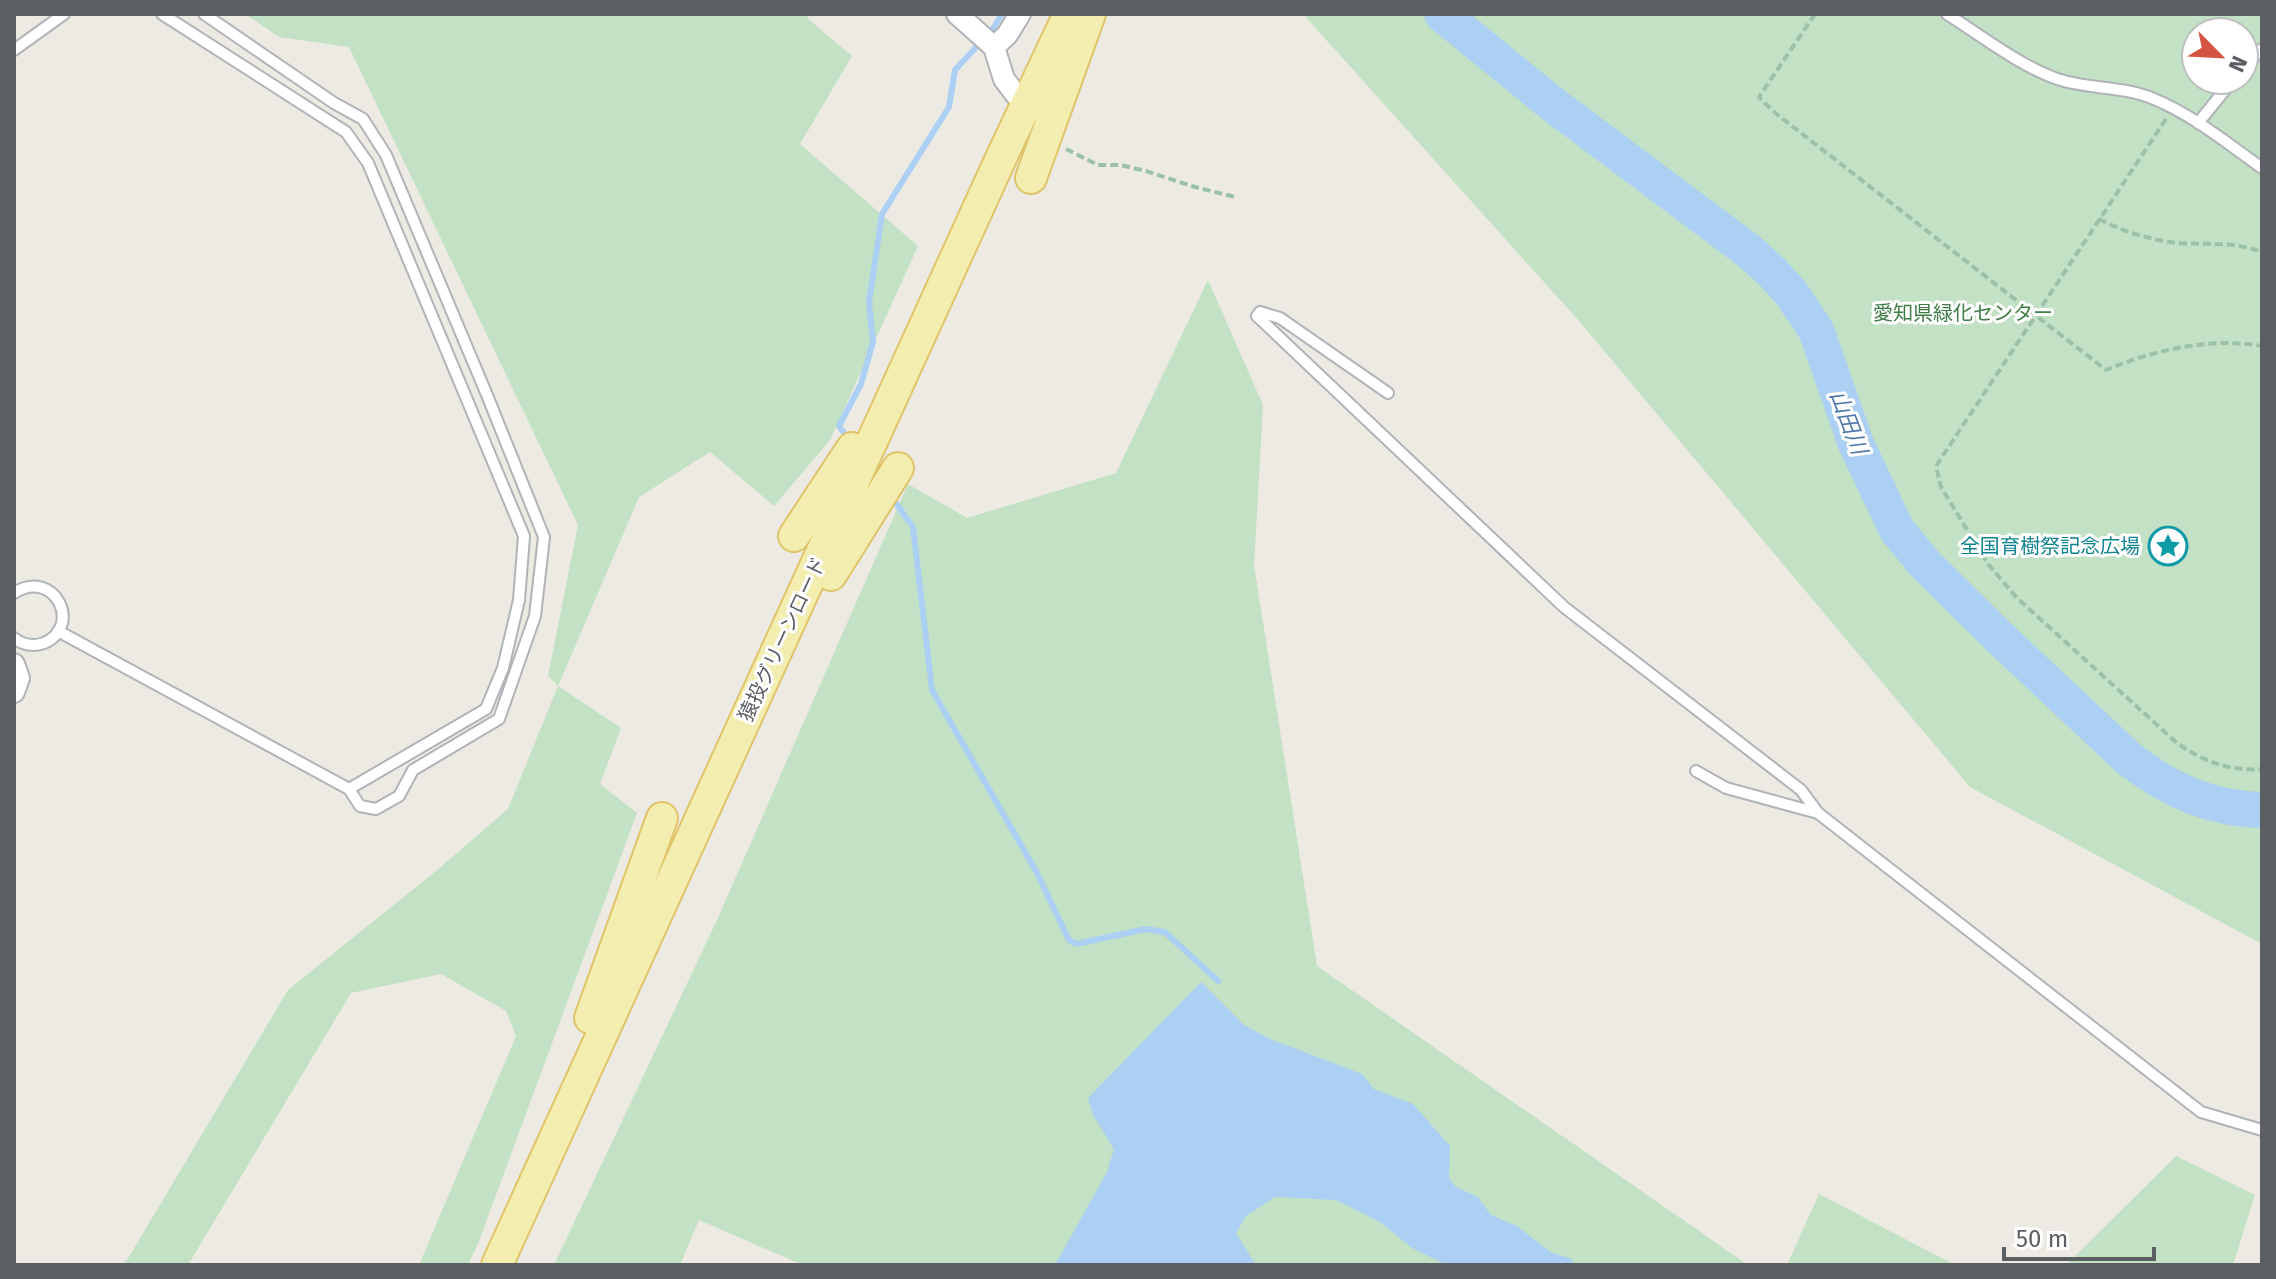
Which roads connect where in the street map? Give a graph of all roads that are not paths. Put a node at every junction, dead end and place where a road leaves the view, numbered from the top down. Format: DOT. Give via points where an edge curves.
graph roads {
  1 [pos="64,14"];
  2 [pos="162,14"];
  3 [pos="204,14"];
  4 [pos="957,14"];
  5 [pos="1020,14"];
  6 [pos="1069,14"];
  7 [pos="1090,14"];
  8 [pos="1947,14"];
  9 [pos="994,47"];
  10 [pos="14,50"];
  11 [pos="1016,95"];
  12 [pos="2220,96"];
  13 [pos="2198,123"];
  14 [pos="1001,158"];
  15 [pos="2262,168"];
  16 [pos="1031,178"];
  17 [pos="1388,393"];
  18 [pos="898,468"];
  19 [pos="794,536"];
  20 [pos="14,593"];
  21 [pos="58,631"];
  22 [pos="14,638"];
  23 [pos="14,664"];
  24 [pos="14,692"];
  25 [pos="1696,771"];
  26 [pos="349,789"];
  27 [pos="1818,813"];
  28 [pos="662,818"];
  29 [pos="641,946"];
  30 [pos="2262,1130"];
  31 [pos="542,1164"];
  32 [pos="497,1265"];
  1 -- 10 [label="lane"];
  2 -- 26 [label="lane" via="346,132 368,163 524,536 519,600 503,668 486,709"];
  3 -- 26 [label="lane" via="363,119 386,155 544,537 535,616 499,719 413,770 399,796 376,809 360,806"];
  4 -- 9 [label="street"];
  5 -- 9 [label="street"];
  6 -- 14 [label="main road, 猿投グリーンロード"];
  7 -- 16 [label="main road"];
  8 -- 13 [label="lane" via="2062,80 2140,94"];
  9 -- 11 [label="street" via="1004,79"];
  12 -- 13 [label="lane"];
  13 -- 15 [label="lane"];
  14 -- 19 [label="main road" via="975,200 865,426"];
  14 -- 29 [label="main road, 猿投グリーンロード"];
  17 -- 27 [label="lane" via="1280,318 1260,312 1257,316 1564,607 1801,790"];
  18 -- 29 [label="main road" via="813,608 669,903"];
  20 -- 21 [label="lane" via="31,585 50,591 62,607"];
  21 -- 22 [label="lane" via="40,645"];
  21 -- 26 [label="lane"];
  23 -- 24 [label="street" via="19,678"];
  25 -- 27 [label="lane" via="1726,788"];
  27 -- 30 [label="lane" via="2201,1112"];
  28 -- 31 [label="main road"];
  29 -- 31 [label="main road, 猿投グリーンロード"];
  31 -- 32 [label="main road, 猿投グリーンロード"];
}
